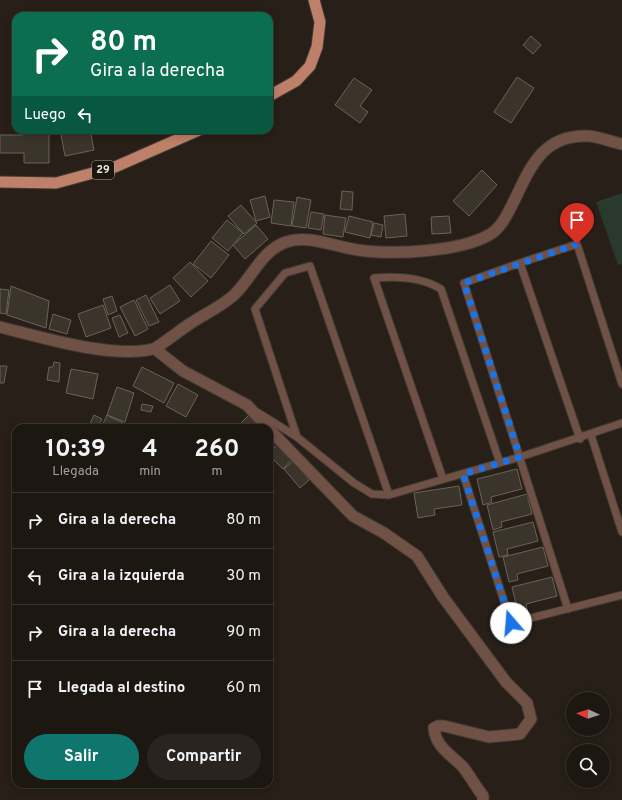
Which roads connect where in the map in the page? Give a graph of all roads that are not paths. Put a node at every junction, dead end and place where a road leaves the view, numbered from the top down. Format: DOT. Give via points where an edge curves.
graph roads {
  1 [pos="314,0"];
  2 [pos="273,94"];
  3 [pos="189,134"];
  4 [pos="622,144"];
  5 [pos="0,182"];
  6 [pos="520,263"];
  7 [pos="0,327"];
  8 [pos="155,349"];
  9 [pos="622,384"];
  10 [pos="247,405"];
  11 [pos="265,424"];
  12 [pos="622,424"];
  13 [pos="273,432"];
  14 [pos="591,435"];
  15 [pos="297,437"];
  16 [pos="580,439"];
  17 [pos="520,457"];
  18 [pos="500,463"];
  19 [pos="463,474"];
  20 [pos="443,479"];
  21 [pos="389,495"];
  22 [pos="622,532"];
  23 [pos="622,595"];
  24 [pos="568,609"];
  25 [pos="483,800"];
  1 -- 2 [label="main road" via="320,22 317,47 310,66 296,81"];
  3 -- 5 [label="main road, 29" via="115,167 56,183"];
  4 -- 8 [label="street" via="589,136 572,137 548,146 530,167 504,220 490,234 464,244 388,252 357,250 304,240 286,242 270,251 256,266 245,285 231,298 173,334"];
  6 -- 9 [label="lane" via="577,244"];
  6 -- 16 [label="lane"];
  6 -- 17 [label="lane" via="464,283"];
  7 -- 8 [label="street" via="55,341 106,350 126,352"];
  8 -- 10 [label="street" via="183,371"];
  10 -- 11 [label="street"];
  10 -- 15 [label="lane"];
  12 -- 14 [label="lane"];
  13 -- 25 [label="street" via="353,516 384,533 417,556 443,597 506,682 527,703 531,719 520,734 489,737 444,726 434,728 434,736 438,743 463,768 483,796"];
  14 -- 16 [label="lane"];
  14 -- 22 [label="lane"];
  15 -- 21 [label="lane" via="354,483 372,494"];
  15 -- 21 [label="lane" via="255,309 284,273 310,266"];
  16 -- 17 [label="lane"];
  17 -- 18 [label="lane"];
  17 -- 24 [label="lane"];
  18 -- 19 [label="lane"];
  18 -- 20 [label="lane" via="441,289 433,284 396,276 374,278"];
  19 -- 20 [label="lane"];
  19 -- 24 [label="lane" via="511,623"];
  20 -- 21 [label="lane"];
  23 -- 24 [label="lane"];
}
